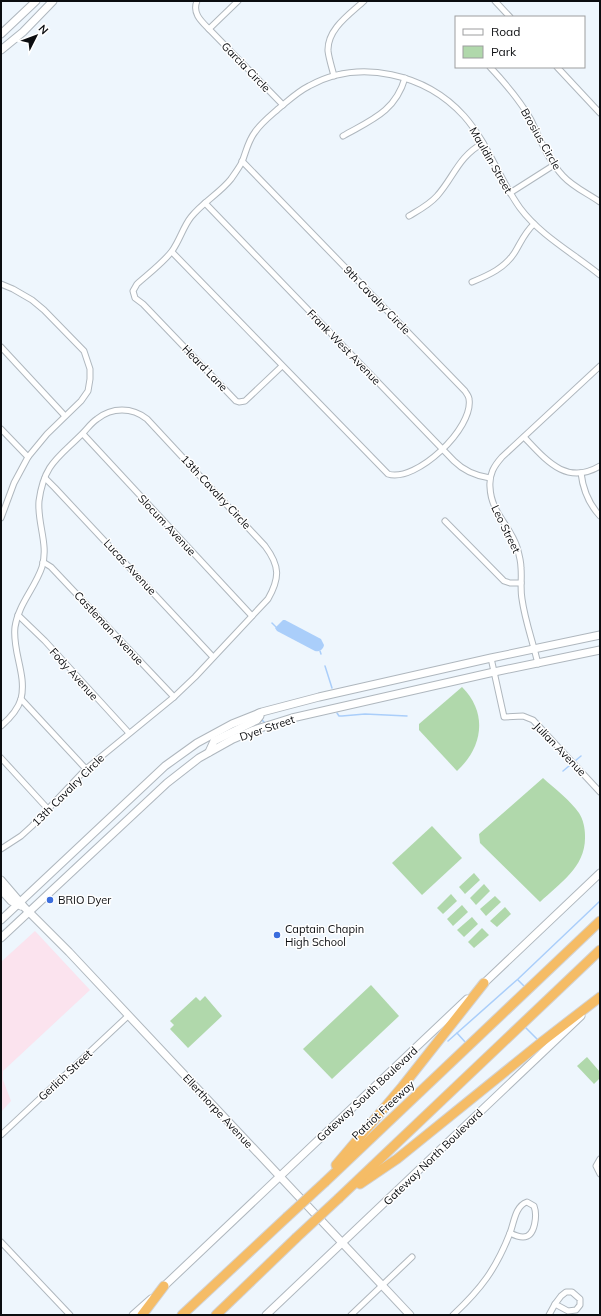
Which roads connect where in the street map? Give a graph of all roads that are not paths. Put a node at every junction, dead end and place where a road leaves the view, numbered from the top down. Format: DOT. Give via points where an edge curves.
graph roads {
  1 [pos="36,1"];
  2 [pos="53,1"];
  3 [pos="197,1"];
  4 [pos="238,1"];
  5 [pos="364,1"];
  6 [pos="495,1"];
  7 [pos="509,16"];
  8 [pos="209,29"];
  9 [pos="1,34"];
  10 [pos="1,50"];
  11 [pos="491,68"];
  12 [pos="558,68"];
  13 [pos="334,76"];
  14 [pos="405,78"];
  15 [pos="283,105"];
  16 [pos="600,113"];
  17 [pos="343,136"];
  18 [pos="483,143"];
  19 [pos="242,161"];
  20 [pos="554,165"];
  21 [pos="510,193"];
  22 [pos="600,202"];
  23 [pos="205,203"];
  24 [pos="409,216"];
  25 [pos="534,224"];
  26 [pos="172,252"];
  27 [pos="600,275"];
  28 [pos="472,282"];
  29 [pos="1,284"];
  30 [pos="133,291"];
  31 [pos="1,347"];
  32 [pos="282,366"];
  33 [pos="600,366"];
  34 [pos="65,416"];
  35 [pos="1,429"];
  36 [pos="83,434"];
  37 [pos="524,437"];
  38 [pos="443,450"];
  39 [pos="28,457"];
  40 [pos="600,466"];
  41 [pos="581,473"];
  42 [pos="45,478"];
  43 [pos="490,478"];
  44 [pos="1,503"];
  45 [pos="7,506"];
  46 [pos="600,516"];
  47 [pos="1,518"];
  48 [pos="445,521"];
  49 [pos="43,562"];
  50 [pos="521,583"];
  51 [pos="18,616"];
  52 [pos="252,616"];
  53 [pos="600,635"];
  54 [pos="534,650"];
  55 [pos="600,650"];
  56 [pos="213,657"];
  57 [pos="491,658"];
  58 [pos="538,664"];
  59 [pos="494,672"];
  60 [pos="428,673"];
  61 [pos="432,687"];
  62 [pos="174,697"];
  63 [pos="21,699"];
  64 [pos="259,713"];
  65 [pos="1,726"];
  66 [pos="129,733"];
  67 [pos="209,752"];
  68 [pos="1,758"];
  69 [pos="86,769"];
  70 [pos="600,792"];
  71 [pos="48,808"];
  72 [pos="2,847"];
  73 [pos="600,873"];
  74 [pos="1,880"];
  75 [pos="1,890"];
  76 [pos="23,907"];
  77 [pos="1,920"];
  78 [pos="600,922"];
  79 [pos="1,938"];
  80 [pos="600,950"];
  81 [pos="484,983"];
  82 [pos="600,997"];
  83 [pos="128,1016"];
  84 [pos="1,1135"];
  85 [pos="600,1159"];
  86 [pos="600,1174"];
  87 [pos="280,1177"];
  88 [pos="327,1180"];
  89 [pos="339,1198"];
  90 [pos="510,1233"];
  91 [pos="1,1242"];
  92 [pos="342,1243"];
  93 [pos="412,1258"];
  94 [pos="164,1286"];
  95 [pos="382,1286"];
  96 [pos="555,1304"];
  97 [pos="70,1315"];
  98 [pos="133,1315"];
  99 [pos="142,1315"];
  100 [pos="182,1315"];
  101 [pos="216,1315"];
  102 [pos="266,1315"];
  103 [pos="351,1315"];
  104 [pos="410,1315"];
  105 [pos="453,1315"];
  106 [pos="549,1315"];
  1 -- 9 [label="main road"];
  2 -- 10 [label="main road"];
  3 -- 8 [label="street, Garcia Circle" via="197,16"];
  4 -- 8 [label="street"];
  5 -- 13 [label="street" via="337,27 330,38 329,54"];
  6 -- 7 [label="street"];
  8 -- 15 [label="street, Garcia Circle"];
  11 -- 20 [label="street, Brosius Circle" via="517,99"];
  12 -- 16 [label="street"];
  13 -- 14 [label="street, Mauldin Street" via="353,72 374,72"];
  13 -- 15 [label="street, Mauldin Street" via="310,85"];
  14 -- 17 [label="street" via="400,91 388,108"];
  14 -- 18 [label="street, Mauldin Street" via="433,92 457,109 475,129"];
  15 -- 19 [label="street, Mauldin Street" via="254,133"];
  18 -- 21 [label="street, Mauldin Street"];
  18 -- 24 [label="street" via="464,158 437,197"];
  19 -- 23 [label="street, Mauldin Street" via="230,180"];
  19 -- 38 [label="street, 9th Cavalry Circle" via="465,390 469,398 469,408 458,431"];
  20 -- 21 [label="street"];
  20 -- 22 [label="street, Brosius Circle" via="576,188"];
  21 -- 25 [label="street, Mauldin Street"];
  23 -- 26 [label="street, Mauldin Street" via="190,218"];
  23 -- 38 [label="street, Frank West Avenue"];
  25 -- 27 [label="street, Mauldin Street"];
  25 -- 28 [label="street" via="503,266"];
  26 -- 30 [label="street, Mauldin Street" via="137,284"];
  26 -- 32 [label="street"];
  29 -- 34 [label="street" via="32,300 84,351 90,369 88,391"];
  30 -- 32 [label="street, Heard Lane" via="135,298 236,401 245,401"];
  31 -- 34 [label="street"];
  32 -- 38 [label="street, 9th Cavalry Circle" via="388,474 397,476 407,472"];
  33 -- 37 [label="street"];
  34 -- 39 [label="street"];
  35 -- 39 [label="street"];
  36 -- 42 [label="street, 13th Cavalry Circle" via="59,455 48,469"];
  36 -- 52 [label="street, Slocum Avenue"];
  36 -- 52 [label="street, 13th Cavalry Circle" via="97,419 110,412 128,410 142,414 233,511 272,555 276,567 277,579 274,590"];
  37 -- 41 [label="street" via="552,466 565,472"];
  37 -- 43 [label="street" via="496,463"];
  38 -- 43 [label="street, Frank West Avenue" via="461,468"];
  39 -- 45 [label="street" via="14,483"];
  40 -- 41 [label="street"];
  41 -- 46 [label="street" via="587,498"];
  42 -- 49 [label="street, 13th Cavalry Circle" via="39,502"];
  42 -- 56 [label="street, Lucas Avenue"];
  43 -- 50 [label="street, Leo Street" via="491,497 516,543 520,556"];
  44 -- 45 [label="street"];
  45 -- 47 [label="street"];
  48 -- 50 [label="street" via="504,581"];
  49 -- 51 [label="street, 13th Cavalry Circle" via="37,580"];
  49 -- 62 [label="street, Castleman Avenue" via="51,567"];
  50 -- 54 [label="street, Leo Street"];
  51 -- 63 [label="street, 13th Cavalry Circle" via="14,641 22,681"];
  51 -- 66 [label="street, Fody Avenue" via="45,641"];
  52 -- 56 [label="street, 13th Cavalry Circle"];
  53 -- 54 [label="main road, Dyer Street"];
  54 -- 57 [label="main road, Dyer Street"];
  54 -- 58 [label="street, Leo Street"];
  55 -- 58 [label="main road, Dyer Street"];
  56 -- 62 [label="street, 13th Cavalry Circle"];
  57 -- 59 [label="street, Julian Avenue"];
  57 -- 60 [label="main road, Dyer Street"];
  58 -- 59 [label="main road, Dyer Street"];
  59 -- 61 [label="main road, Dyer Street"];
  59 -- 70 [label="street, Julian Avenue" via="504,717 523,716 533,720"];
  60 -- 61 [label="main road"];
  60 -- 64 [label="main road, Dyer Street"];
  61 -- 67 [label="main road, Dyer Street" via="275,723 233,739"];
  62 -- 66 [label="street, 13th Cavalry Circle"];
  63 -- 65 [label="street"];
  63 -- 69 [label="street"];
  64 -- 67 [label="main road" via="257,720 214,741"];
  64 -- 76 [label="main road, Dyer Street" via="214,733 170,762"];
  66 -- 69 [label="street, 13th Cavalry Circle"];
  67 -- 76 [label="main road, Dyer Street" via="167,783"];
  68 -- 71 [label="street"];
  69 -- 71 [label="street, 13th Cavalry Circle"];
  71 -- 72 [label="street, 13th Cavalry Circle" via="21,836"];
  73 -- 81 [label="main road, Gateway South Boulevard"];
  74 -- 76 [label="main road, Ellerthorpe Avenue"];
  75 -- 76 [label="main road, Ellerthorpe Avenue"];
  76 -- 77 [label="main road, Dyer Street"];
  76 -- 79 [label="main road, Dyer Street"];
  76 -- 83 [label="main road, Ellerthorpe Avenue"];
  78 -- 88 [label="highway, Patriot Freeway"];
  80 -- 89 [label="highway"];
  81 -- 87 [label="main road, Gateway South Boulevard"];
  81 -- 88 [label="highway" via="402,1087 338,1162"];
  82 -- 89 [label="highway" via="396,1160"];
  82 -- 92 [label="main road, Gateway North Boulevard"];
  83 -- 84 [label="street, Gerlich Street"];
  83 -- 87 [label="main road, Ellerthorpe Avenue"];
  85 -- 86 [label="street" via="596,1166"];
  87 -- 92 [label="main road, Ellerthorpe Avenue"];
  87 -- 94 [label="main road, Gateway South Boulevard"];
  88 -- 100 [label="highway, Patriot Freeway, bridge"];
  89 -- 101 [label="highway, bridge"];
  90 -- 90 [label="street" via="520,1205 527,1202 531,1204 536,1211 531,1234 523,1237"];
  90 -- 105 [label="street" via="500,1258 487,1278"];
  91 -- 97 [label="street"];
  92 -- 95 [label="main road, Ellerthorpe Avenue"];
  92 -- 102 [label="main road, Gateway North Boulevard"];
  93 -- 95 [label="street"];
  94 -- 98 [label="main road, Gateway South Boulevard"];
  94 -- 99 [label="highway"];
  95 -- 103 [label="street"];
  95 -- 104 [label="main road, Ellerthorpe Avenue"];
  96 -- 96 [label="street" via="566,1292 572,1292 580,1299 578,1308 571,1311"];
  96 -- 106 [label="street"];
}
